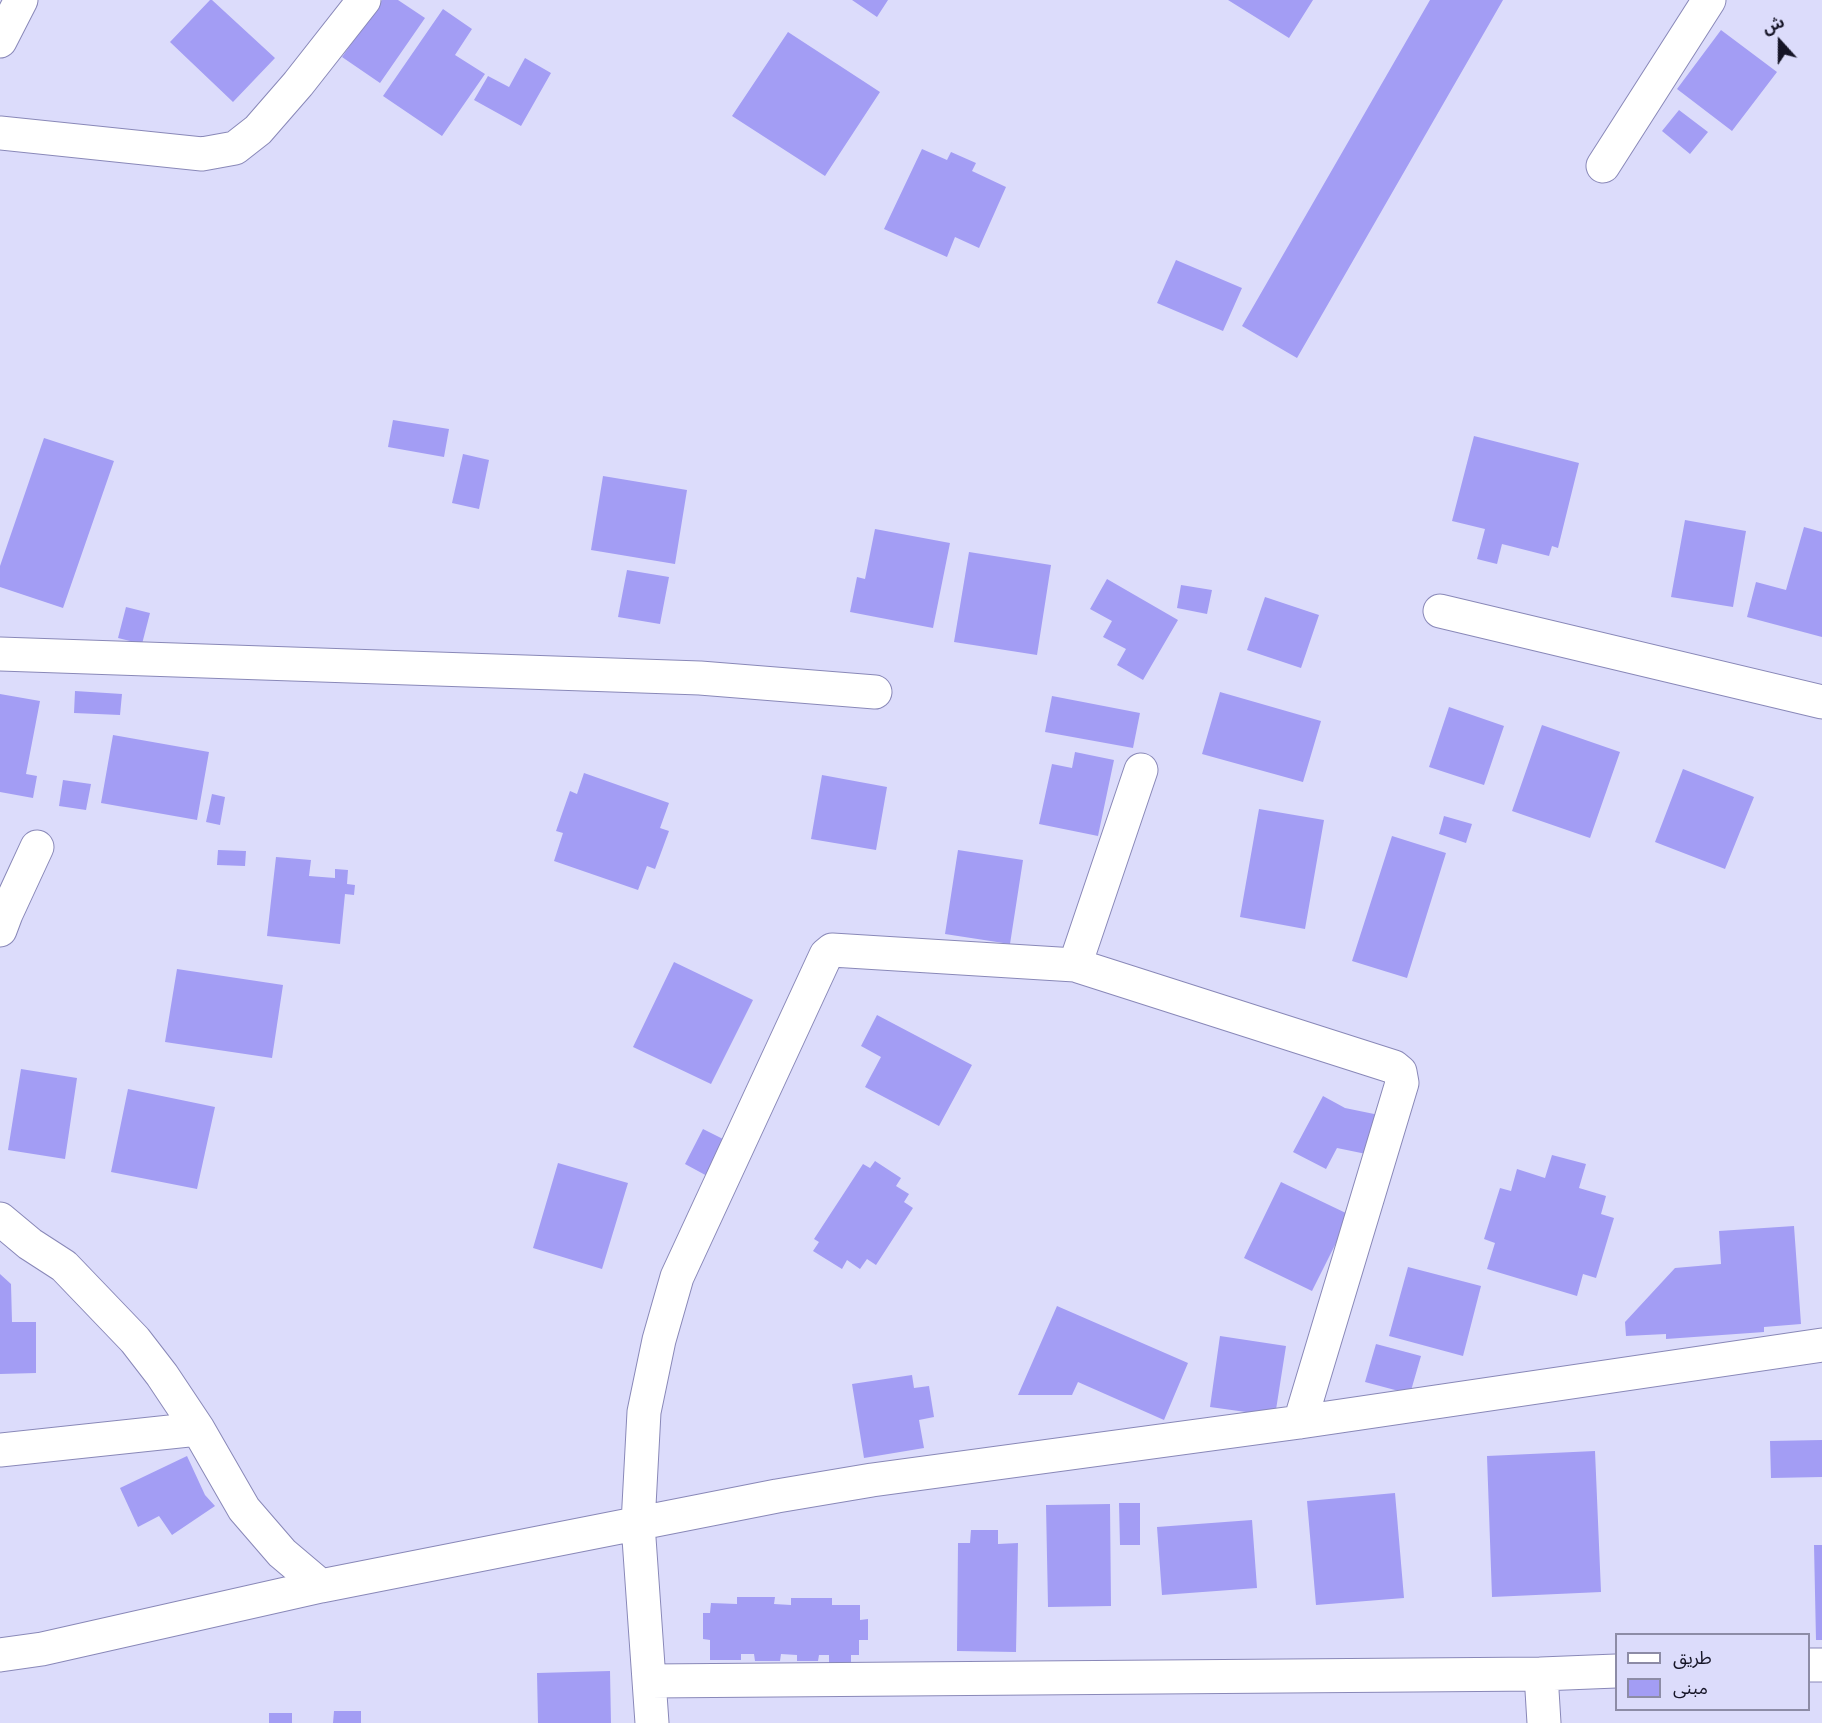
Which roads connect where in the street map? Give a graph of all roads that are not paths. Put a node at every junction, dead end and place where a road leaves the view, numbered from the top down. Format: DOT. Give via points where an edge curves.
graph roads {
  1 [pos="21,0"];
  2 [pos="364,0"];
  3 [pos="1709,0"];
  4 [pos="0,41"];
  5 [pos="0,133"];
  6 [pos="1603,166"];
  7 [pos="1440,611"];
  8 [pos="0,654"];
  9 [pos="875,692"];
  10 [pos="1822,702"];
  11 [pos="1141,770"];
  12 [pos="37,847"];
  13 [pos="0,930"];
  14 [pos="1075,965"];
  15 [pos="0,1219"];
  16 [pos="1822,1345"];
  17 [pos="1300,1422"];
  18 [pos="198,1429"];
  19 [pos="0,1450"];
  20 [pos="638,1524"];
  21 [pos="321,1586"];
  22 [pos="0,1655"];
  23 [pos="1615,1671"];
  24 [pos="1541,1674"];
  25 [pos="650,1681"];
  26 [pos="652,1723"];
  27 [pos="1544,1723"];
  1 -- 4 [label="street"];
  2 -- 5 [label="street" via="258,130 235,148 202,154"];
  3 -- 6 [label="street"];
  7 -- 10 [label="street"];
  8 -- 9 [label="street" via="700,678"];
  11 -- 14 [label="street"];
  12 -- 13 [label="street"];
  14 -- 17 [label="street" via="1400,1072 1402,1083"];
  14 -- 20 [label="street" via="842,950 826,955 676,1277 644,1412"];
  15 -- 18 [label="street" via="64,1266 128,1333"];
  16 -- 17 [label="street"];
  17 -- 20 [label="street" via="872,1480"];
  18 -- 19 [label="street"];
  18 -- 21 [label="street" via="244,1509 282,1553"];
  20 -- 21 [label="street"];
  20 -- 25 [label="street"];
  21 -- 22 [label="street"];
  23 -- 24 [label="street"];
  24 -- 25 [label="street"];
  24 -- 27 [label="street"];
  25 -- 26 [label="street"];
}
